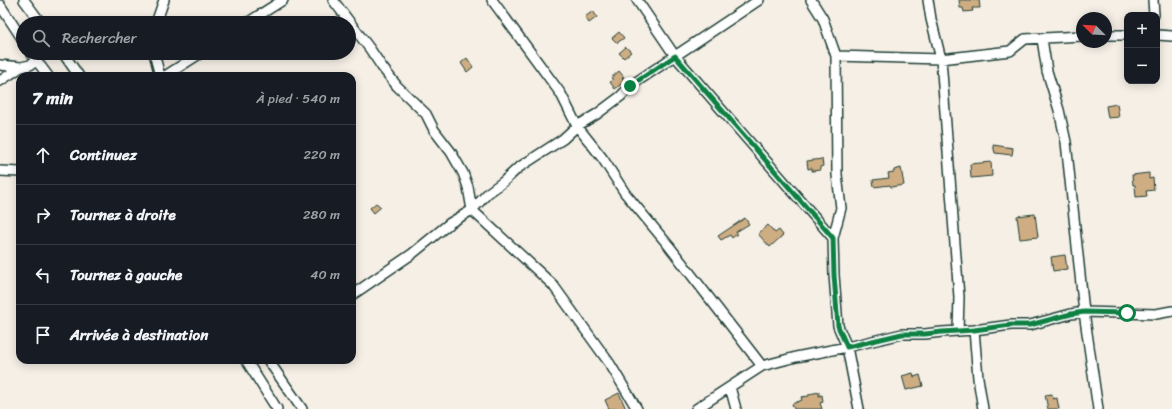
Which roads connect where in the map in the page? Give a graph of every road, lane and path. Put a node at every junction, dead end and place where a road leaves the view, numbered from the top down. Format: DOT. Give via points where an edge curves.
graph roads {
  1 [pos="24,0"];
  2 [pos="164,0"];
  3 [pos="283,0"];
  4 [pos="332,0"];
  5 [pos="492,0"];
  6 [pos="637,0"];
  7 [pos="759,0"];
  8 [pos="811,0"];
  9 [pos="928,0"];
  10 [pos="1153,0"];
  11 [pos="0,5"];
  12 [pos="1154,12"];
  13 [pos="36,16"];
  14 [pos="158,16"];
  15 [pos="258,16"];
  16 [pos="344,16"];
  17 [pos="4,19"];
  18 [pos="356,31"];
  19 [pos="16,32"];
  20 [pos="1112,35"];
  21 [pos="1124,35"];
  22 [pos="1160,35"];
  23 [pos="1076,36"];
  24 [pos="1172,36"];
  25 [pos="1042,39"];
  26 [pos="675,56"];
  27 [pos="836,56"];
  28 [pos="942,59"];
  29 [pos="68,60"];
  30 [pos="156,60"];
  31 [pos="190,60"];
  32 [pos="37,61"];
  33 [pos="0,65"];
  34 [pos="21,66"];
  35 [pos="45,72"];
  36 [pos="76,72"];
  37 [pos="159,72"];
  38 [pos="171,72"];
  39 [pos="0,80"];
  40 [pos="577,126"];
  41 [pos="0,171"];
  42 [pos="16,172"];
  43 [pos="472,210"];
  44 [pos="833,238"];
  45 [pos="356,292"];
  46 [pos="1172,311"];
  47 [pos="1084,312"];
  48 [pos="974,330"];
  49 [pos="958,331"];
  50 [pos="847,347"];
  51 [pos="252,364"];
  52 [pos="271,364"];
  53 [pos="762,366"];
  54 [pos="730,387"];
  55 [pos="277,409"];
  56 [pos="302,409"];
  57 [pos="637,409"];
  58 [pos="696,409"];
  59 [pos="736,409"];
  60 [pos="859,409"];
  61 [pos="983,409"];
  62 [pos="1098,409"];
  1 -- 13 [label="street"];
  2 -- 14 [label="street"];
  3 -- 15 [label="street"];
  4 -- 16 [label="street"];
  5 -- 40 [label="street" via="562,94"];
  6 -- 26 [label="street"];
  7 -- 26 [label="street"];
  8 -- 27 [label="street" via="823,19"];
  9 -- 28 [label="street"];
  10 -- 12 [label="street"];
  11 -- 17 [label="street"];
  17 -- 19 [label="street"];
  18 -- 43 [label="street" via="397,86 426,114 434,130 451,152 468,186"];
  20 -- 21 [label="street"];
  22 -- 24 [label="street"];
  23 -- 25 [label="street"];
  25 -- 28 [label="street" via="1026,39 1010,51"];
  25 -- 47 [label="street" via="1047,71 1066,142"];
  26 -- 40 [label="street"];
  26 -- 44 [label="street"];
  27 -- 28 [label="street"];
  27 -- 44 [label="street" via="837,175 841,208"];
  28 -- 49 [label="street" via="959,297"];
  29 -- 36 [label="street"];
  30 -- 37 [label="street"];
  31 -- 38 [label="street"];
  32 -- 34 [label="street"];
  32 -- 35 [label="street"];
  33 -- 34 [label="street"];
  34 -- 39 [label="street"];
  40 -- 43 [label="street" via="563,139 518,168"];
  40 -- 53 [label="street" via="625,193"];
  41 -- 42 [label="street"];
  43 -- 45 [label="street" via="450,223 412,254"];
  43 -- 57 [label="street" via="553,284 610,364"];
  44 -- 50 [label="street" via="838,326"];
  46 -- 47 [label="street" via="1156,314"];
  47 -- 48 [label="street" via="1030,325"];
  47 -- 62 [label="street"];
  48 -- 49 [label="street"];
  48 -- 61 [label="street"];
  49 -- 50 [label="street" via="902,334"];
  50 -- 53 [label="street"];
  50 -- 60 [label="street"];
  51 -- 55 [label="street"];
  52 -- 56 [label="street"];
  53 -- 54 [label="street"];
  54 -- 58 [label="street"];
  54 -- 59 [label="street"];
}
